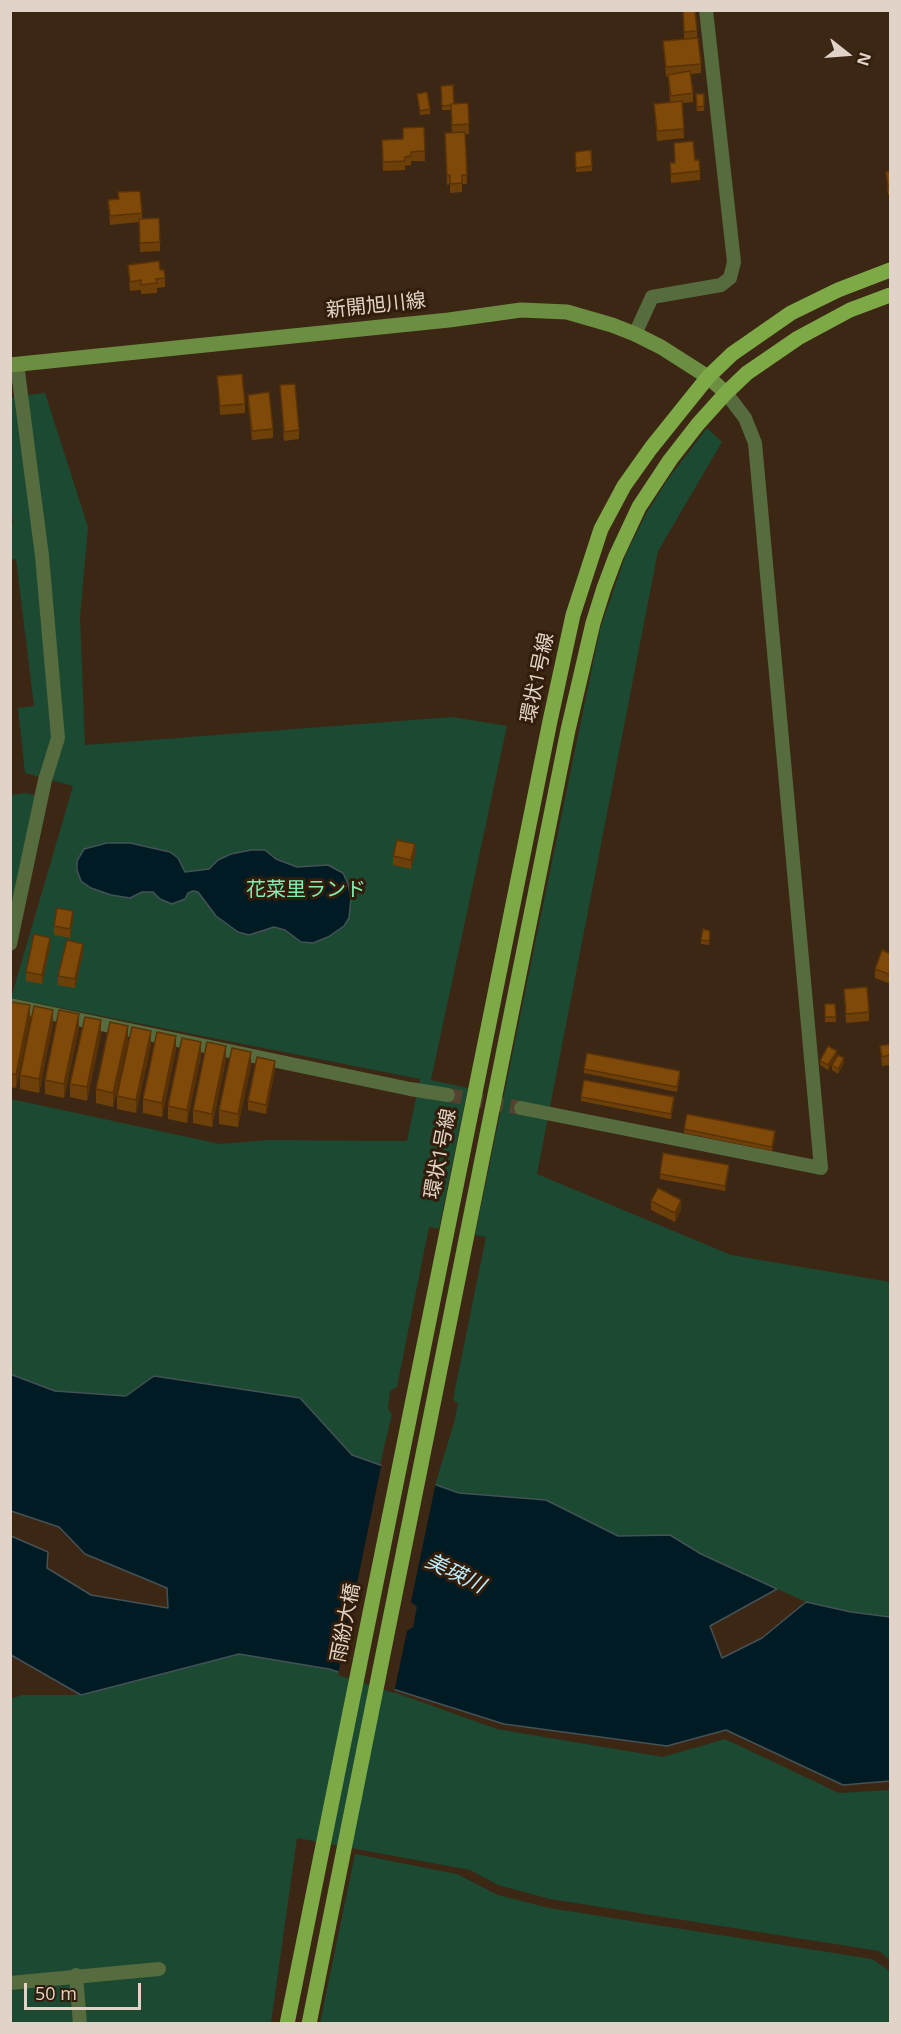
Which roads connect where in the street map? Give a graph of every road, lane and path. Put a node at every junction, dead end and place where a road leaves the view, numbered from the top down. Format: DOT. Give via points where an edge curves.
graph roads {
  1 [pos="706,10"];
  2 [pos="891,270"];
  3 [pos="891,295"];
  4 [pos="634,334"];
  5 [pos="14,364"];
  6 [pos="708,377"];
  7 [pos="726,393"];
  8 [pos="10,944"];
  9 [pos="10,1005"];
  10 [pos="448,1095"];
  11 [pos="521,1108"];
  12 [pos="447,1230"];
  13 [pos="159,1969"];
  14 [pos="76,1975"];
  15 [pos="10,1983"];
  16 [pos="80,2024"];
  17 [pos="286,2024"];
  18 [pos="309,2024"];
  1 -- 4 [label="street" via="734,262 730,278 721,285 652,297"];
  2 -- 6 [label="main road, 環状1号線" via="791,313 732,354"];
  3 -- 7 [label="main road, 環状1号線" via="850,310 798,338 747,373"];
  4 -- 5 [label="main road, 新開旭川線" via="567,312 521,310"];
  4 -- 6 [label="main road, 新開旭川線"];
  5 -- 8 [label="street" via="42,556 58,738 45,780"];
  6 -- 7 [label="main road, 新開旭川線"];
  6 -- 12 [label="main road, 環状1号線" via="624,486 601,529 573,615"];
  7 -- 11 [label="street" via="745,418 755,443 821,1168"];
  7 -- 18 [label="main road, 環状1号線" via="670,460 639,507 616,556 593,623 466,1233"];
  9 -- 10 [label="street"];
  12 -- 17 [label="main road, 雨紛大橋"];
  13 -- 14 [label="street"];
  14 -- 15 [label="street"];
  14 -- 16 [label="street"];
}
